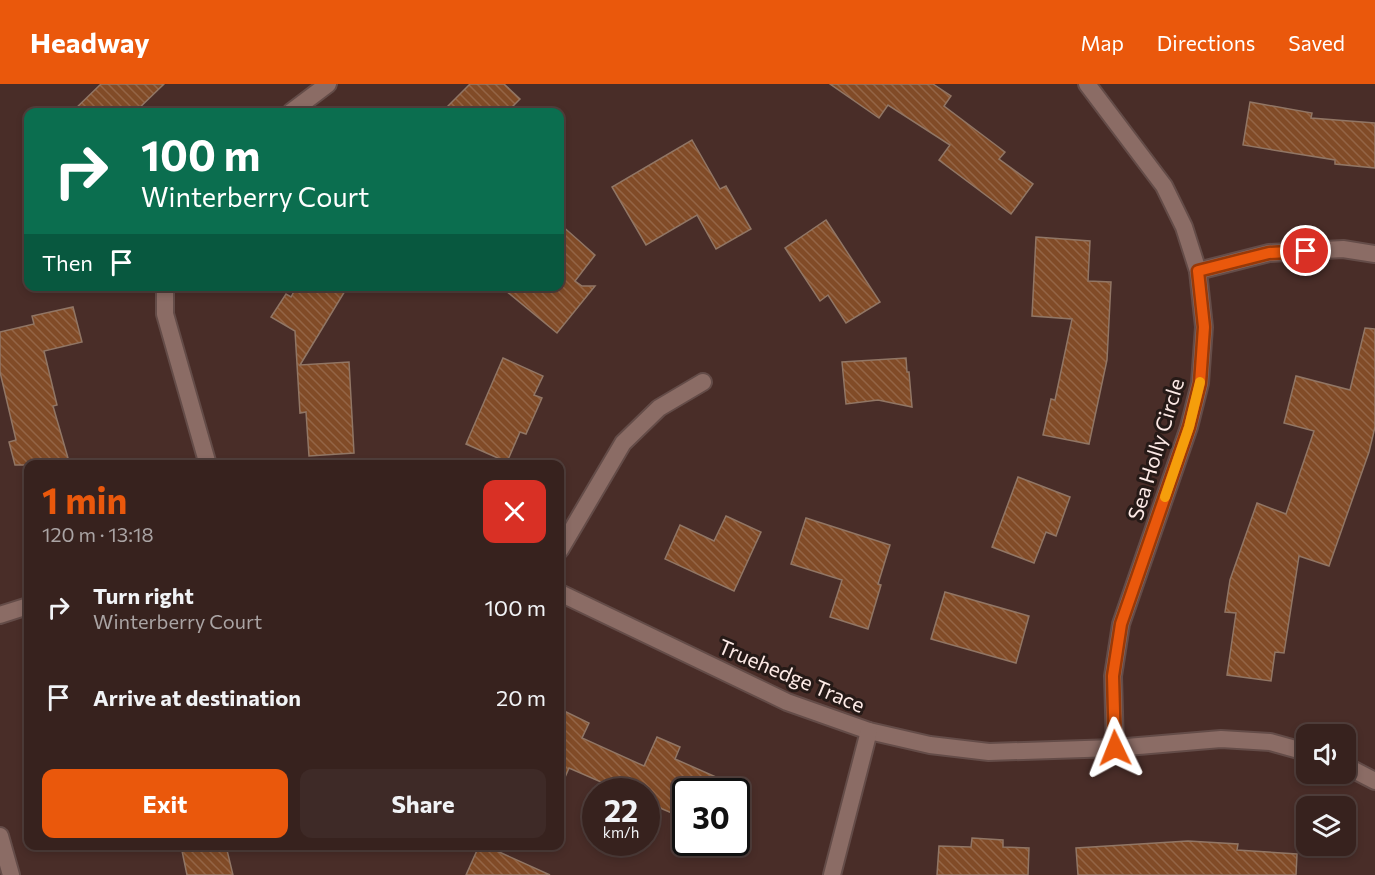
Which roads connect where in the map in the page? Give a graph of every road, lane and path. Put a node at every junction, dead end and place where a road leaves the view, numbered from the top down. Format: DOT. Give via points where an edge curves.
graph roads {
  1 [pos="328,84"];
  2 [pos="1087,84"];
  3 [pos="296,108"];
  4 [pos="1375,254"];
  5 [pos="1198,271"];
  6 [pos="165,291"];
  7 [pos="703,382"];
  8 [pos="207,460"];
  9 [pos="564,543"];
  10 [pos="564,594"];
  11 [pos="24,607"];
  12 [pos="0,615"];
  13 [pos="869,732"];
  14 [pos="1115,748"];
  15 [pos="1296,749"];
  16 [pos="1356,771"];
  17 [pos="1375,781"];
  18 [pos="0,836"];
  19 [pos="11,875"];
  20 [pos="832,875"];
  1 -- 3 [label="street"];
  2 -- 5 [label="street, Sea Holly Circle" via="1164,186"];
  4 -- 5 [label="street" via="1343,249 1269,253"];
  5 -- 14 [label="street, Sea Holly Circle" via="1204,327 1200,383 1189,427 1121,624 1113,676"];
  6 -- 8 [label="street" via="165,314"];
  7 -- 9 [label="street" via="659,408 623,443"];
  10 -- 13 [label="street, Truehedge Trace" via="787,702"];
  11 -- 12 [label="street"];
  13 -- 14 [label="street, Truehedge Trace" via="989,752"];
  13 -- 20 [label="street"];
  14 -- 15 [label="street, Truehedge Trace" via="1221,739 1270,742"];
  16 -- 17 [label="street"];
  18 -- 19 [label="street"];
}
